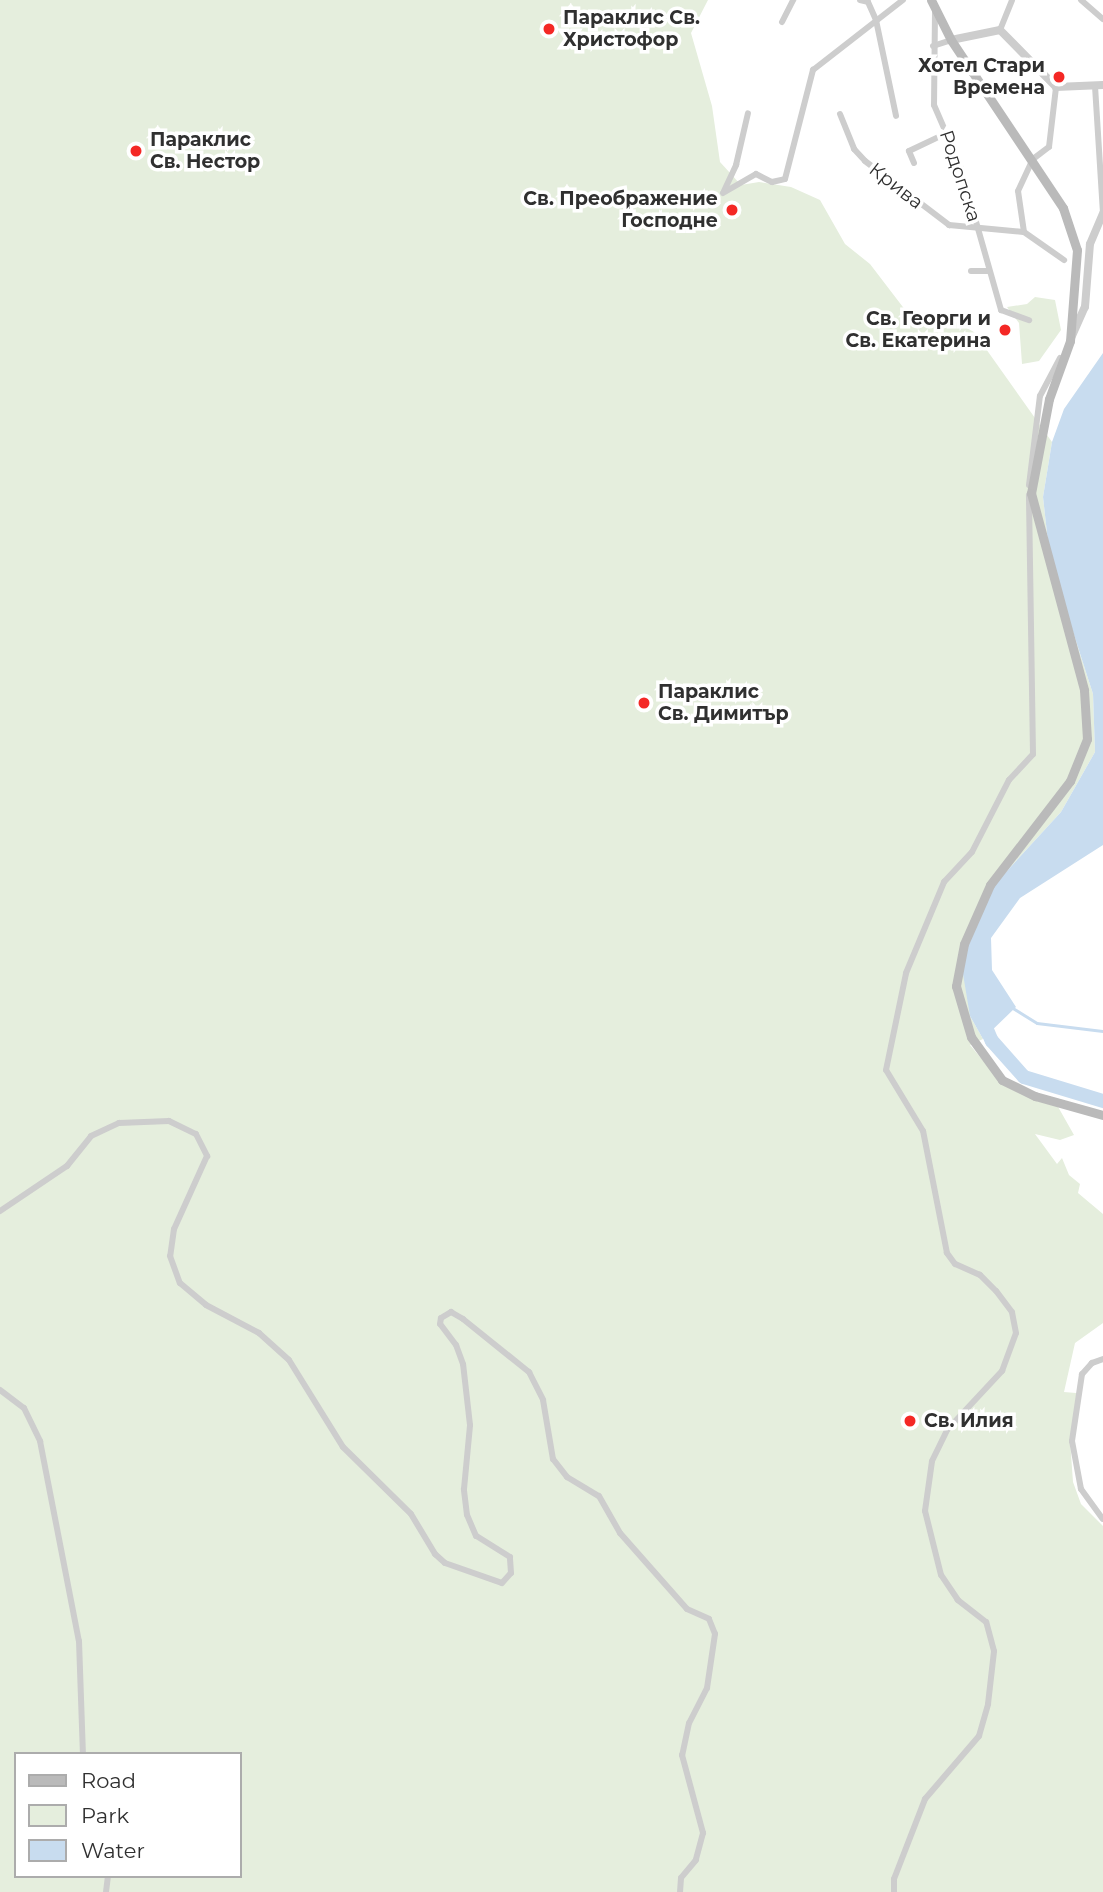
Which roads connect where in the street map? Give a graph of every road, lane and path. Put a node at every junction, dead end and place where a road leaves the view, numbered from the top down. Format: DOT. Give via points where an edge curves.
graph roads {
  1 [pos="793,0"];
  2 [pos="903,0"];
  3 [pos="931,0"];
  4 [pos="1012,0"];
  5 [pos="1081,0"];
  6 [pos="865,1"];
  7 [pos="935,11"];
  8 [pos="1103,19"];
  9 [pos="876,20"];
  10 [pos="782,22"];
  11 [pos="1000,30"];
  12 [pos="951,40"];
  13 [pos="933,46"];
  14 [pos="1099,85"];
  15 [pos="1056,87"];
  16 [pos="748,113"];
  17 [pos="840,114"];
  18 [pos="896,116"];
  19 [pos="948,132"];
  20 [pos="1033,159"];
  21 [pos="914,163"];
  22 [pos="1103,213"];
  23 [pos="976,225"];
  24 [pos="1024,232"];
  25 [pos="1064,260"];
  26 [pos="971,271"];
  27 [pos="989,271"];
  28 [pos="1030,320"];
  29 [pos="1070,341"];
  30 [pos="1103,1115"];
  31 [pos="0,1211"];
  32 [pos="1103,1359"];
  33 [pos="0,1390"];
  34 [pos="1103,1519"];
  35 [pos="83,1752"];
  36 [pos="680,1892"];
  37 [pos="894,1892"];
  1 -- 10 [label="street"];
  2 -- 9 [label="street"];
  3 -- 7 [label="main road"];
  4 -- 11 [label="street"];
  5 -- 8 [label="street"];
  6 -- 9 [label="street"];
  7 -- 12 [label="main road"];
  7 -- 13 [label="street, Родопска"];
  9 -- 16 [label="street" via="813,71 785,179 772,182 756,174 723,193 736,165"];
  9 -- 18 [label="street"];
  11 -- 12 [label="street"];
  11 -- 15 [label="street"];
  12 -- 13 [label="street"];
  12 -- 20 [label="main road"];
  13 -- 19 [label="street, Родопска" via="934,105"];
  14 -- 15 [label="street"];
  14 -- 22 [label="street"];
  15 -- 20 [label="street" via="1049,147"];
  17 -- 23 [label="street, Крива" via="854,149 865,161 949,225"];
  19 -- 21 [label="street" via="909,151"];
  19 -- 23 [label="street, Родопска"];
  20 -- 24 [label="street" via="1018,191"];
  20 -- 29 [label="main road" via="1063,208 1076,241"];
  22 -- 29 [label="street" via="1090,244 1085,307"];
  23 -- 24 [label="street, Крива"];
  23 -- 27 [label="street, Родопска"];
  24 -- 25 [label="street"];
  26 -- 27 [label="street"];
  27 -- 28 [label="street, Родопска" via="1001,310"];
  29 -- 30 [label="main road" via="1049,399 1031,493 1084,690 1087,739 1070,781 990,885 964,944 956,986 971,1037 1002,1080 1035,1096"];
  29 -- 37 [label="street" via="1040,396 1030,462 1033,754 1009,780 976,845 944,881 906,973 886,1070 923,1132 947,1253 955,1264 979,1275 996,1291 1012,1312 1016,1333 1002,1370 947,1430 932,1461 925,1511 942,1575 958,1600 986,1622 993,1651 988,1704 979,1735 925,1799 894,1879"];
  31 -- 36 [label="street" via="67,1166 91,1136 119,1123 169,1121 196,1134 207,1156 174,1229 170,1256 180,1283 206,1305 260,1333 289,1360 343,1447 411,1514 435,1554 445,1563 502,1583 509,1578 510,1557 476,1536 467,1515 464,1489 470,1425 464,1364 440,1324 442,1318 451,1312 463,1318 529,1372 542,1400 552,1460 567,1477 599,1496 620,1533 687,1609 709,1619 715,1634 707,1688 689,1723 682,1755 703,1833 695,1860 681,1878"];
  32 -- 34 [label="street" via="1082,1374 1072,1440 1081,1489"];
  33 -- 35 [label="street" via="24,1408 40,1440 79,1641"];
}
